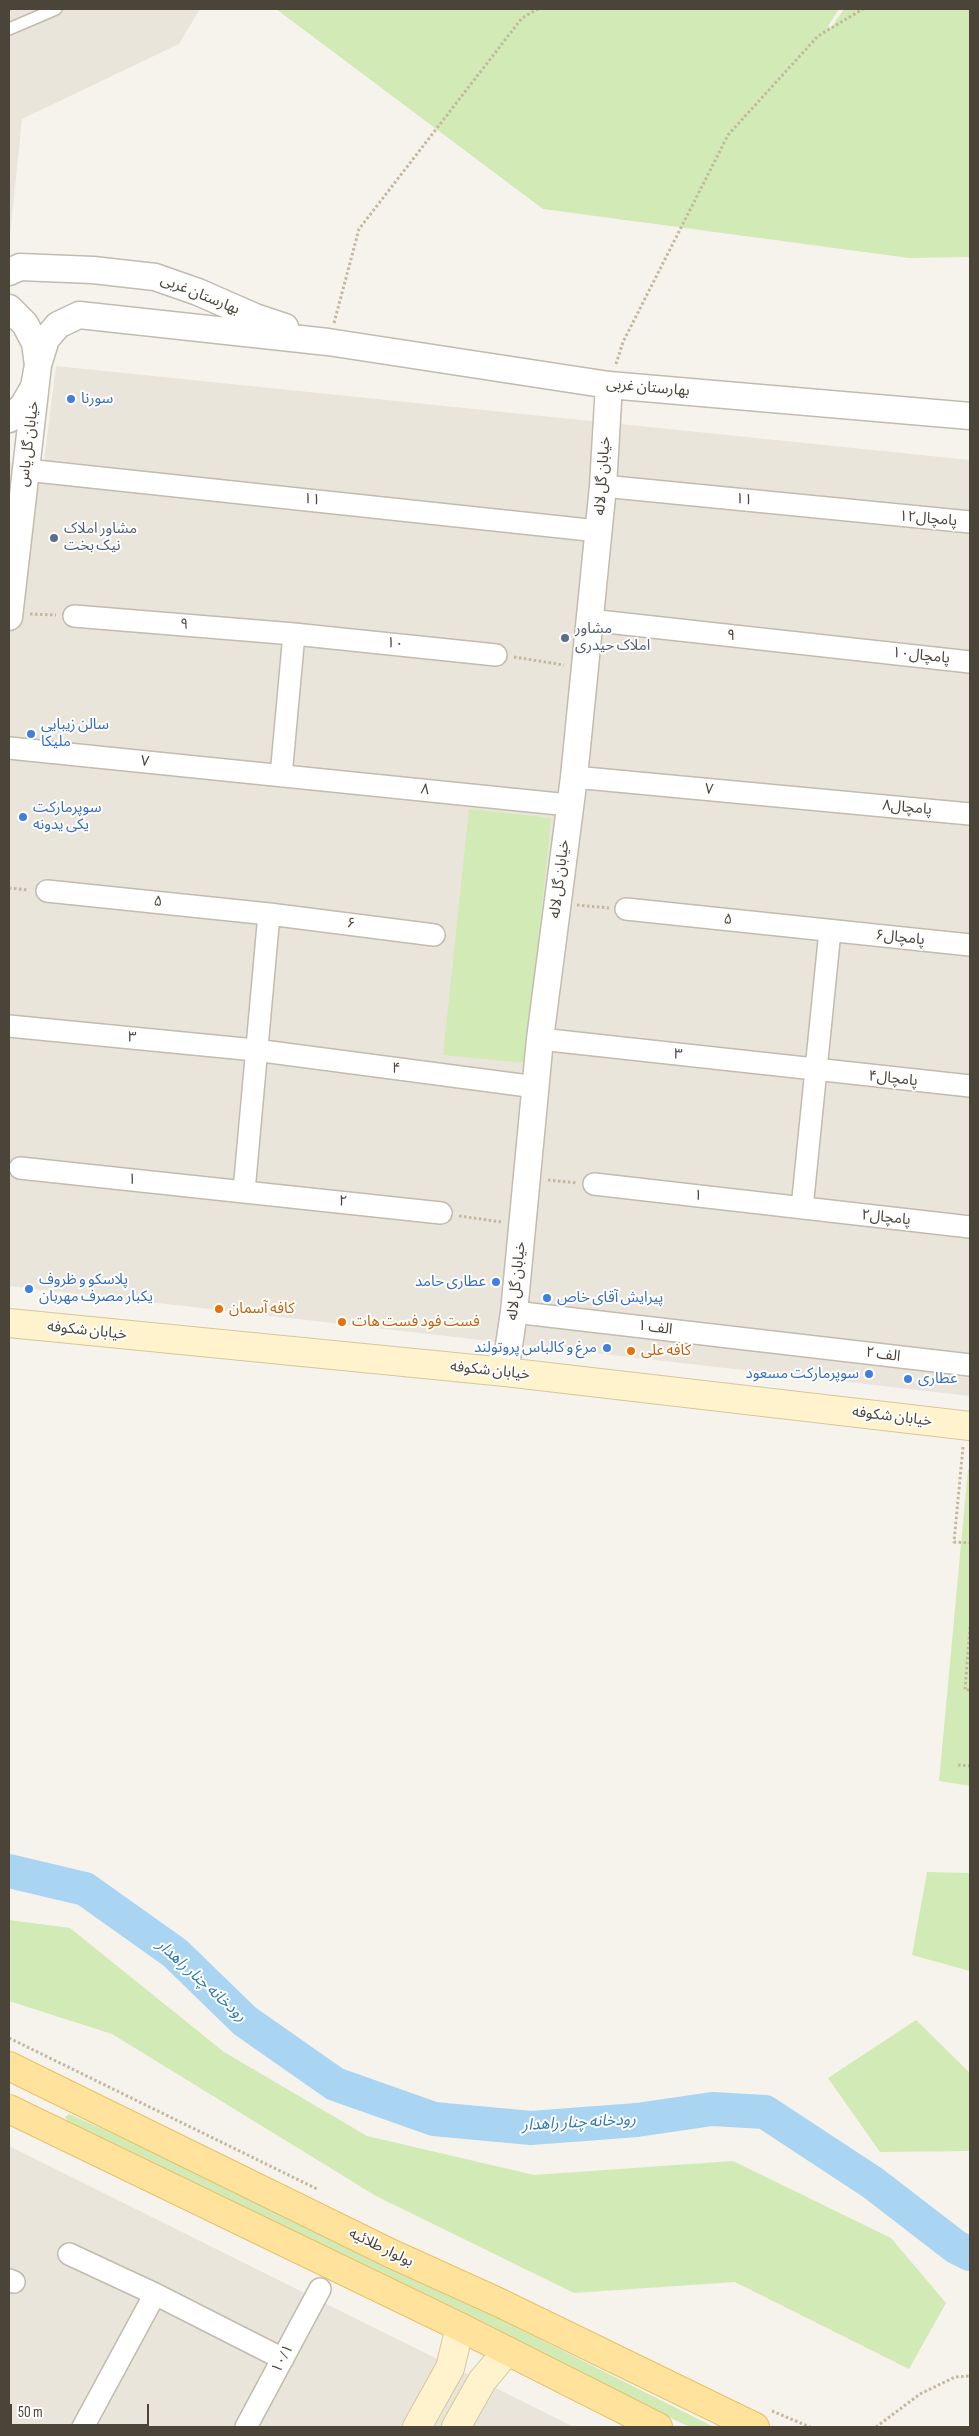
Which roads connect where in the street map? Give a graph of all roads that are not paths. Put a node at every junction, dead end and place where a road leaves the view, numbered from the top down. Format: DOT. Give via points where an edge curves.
graph roads {
  1 [pos="56,9"];
  2 [pos="9,29"];
  3 [pos="9,272"];
  4 [pos="9,308"];
  5 [pos="328,342"];
  6 [pos="38,365"];
  7 [pos="609,385"];
  8 [pos="970,416"];
  9 [pos="9,419"];
  10 [pos="26,470"];
  11 [pos="603,486"];
  12 [pos="886,515"];
  13 [pos="970,522"];
  14 [pos="598,531"];
  15 [pos="9,612"];
  16 [pos="74,616"];
  17 [pos="9,617"];
  18 [pos="590,620"];
  19 [pos="294,634"];
  20 [pos="872,651"];
  21 [pos="496,655"];
  22 [pos="970,662"];
  23 [pos="9,748"];
  24 [pos="281,776"];
  25 [pos="574,777"];
  26 [pos="843,802"];
  27 [pos="569,805"];
  28 [pos="970,814"];
  29 [pos="47,891"];
  30 [pos="626,910"];
  31 [pos="269,914"];
  32 [pos="830,931"];
  33 [pos="434,934"];
  34 [pos="970,945"];
  35 [pos="9,1026"];
  36 [pos="540,1039"];
  37 [pos="255,1050"];
  38 [pos="816,1071"];
  39 [pos="970,1086"];
  40 [pos="536,1087"];
  41 [pos="20,1168"];
  42 [pos="594,1184"];
  43 [pos="244,1191"];
  44 [pos="802,1208"];
  45 [pos="441,1213"];
  46 [pos="970,1227"];
  47 [pos="514,1312"];
  48 [pos="9,1323"];
  49 [pos="796,1344"];
  50 [pos="970,1365"];
  51 [pos="505,1372"];
  52 [pos="968,1426"];
  53 [pos="9,2066"];
  54 [pos="54,2087"];
  55 [pos="9,2109"];
  56 [pos="35,2121"];
  57 [pos="69,2254"];
  58 [pos="320,2289"];
  59 [pos="155,2294"];
  60 [pos="460,2327"];
  61 [pos="507,2351"];
  62 [pos="283,2359"];
  63 [pos="450,2368"];
  64 [pos="482,2381"];
  65 [pos="762,2418"];
  66 [pos="83,2427"];
  67 [pos="246,2427"];
  68 [pos="417,2427"];
  69 [pos="456,2427"];
  70 [pos="658,2427"];
  1 -- 2 [label="lane"];
  3 -- 5 [label="street, بهارستان غربی" via="20,267 155,277"];
  4 -- 6 [label="street" via="25,324 35,343"];
  5 -- 6 [label="street, بهارستان غربی" via="79,315 58,326 46,339"];
  5 -- 7 [label="street, بهارستان غربی"];
  6 -- 9 [label="street" via="34,387 23,406"];
  6 -- 10 [label="street, خیابان گل یاس"];
  7 -- 8 [label="street, بهارستان غربی"];
  7 -- 11 [label="street, خیابان گل لاله"];
  10 -- 14 [label="street, ۱۱"];
  10 -- 15 [label="street, خیابان گل یاس"];
  11 -- 12 [label="street, ۱۱"];
  11 -- 14 [label="street, خیابان گل لاله"];
  12 -- 13 [label="street, پامچال۱۲"];
  14 -- 18 [label="street, خیابان گل لاله"];
  15 -- 17 [label="street, خیابان گل یاس"];
  16 -- 19 [label="street, ۹"];
  18 -- 20 [label="street, ۹"];
  18 -- 25 [label="street, خیابان گل لاله"];
  19 -- 21 [label="street, ۱۰"];
  19 -- 24 [label="street"];
  20 -- 22 [label="street, پامچال۱۰"];
  23 -- 24 [label="street, ۷"];
  24 -- 27 [label="street, ۸"];
  25 -- 26 [label="street, ۷"];
  25 -- 27 [label="street, خیابان گل لاله"];
  26 -- 28 [label="street, پامچال۸"];
  27 -- 36 [label="street, خیابان گل لاله"];
  29 -- 31 [label="street, ۵"];
  30 -- 32 [label="street, ۵"];
  31 -- 33 [label="street, ۶"];
  31 -- 37 [label="street"];
  32 -- 34 [label="street, پامچال۶"];
  32 -- 38 [label="street"];
  35 -- 37 [label="street, ۳"];
  36 -- 38 [label="street, ۳"];
  36 -- 40 [label="street, خیابان گل لاله"];
  37 -- 40 [label="street, ۴"];
  37 -- 43 [label="street"];
  38 -- 39 [label="street, پامچال۴"];
  38 -- 44 [label="street"];
  40 -- 47 [label="street, خیابان گل لاله"];
  41 -- 43 [label="street, ۱"];
  42 -- 44 [label="street, ۱"];
  43 -- 45 [label="street, ۲"];
  44 -- 46 [label="street, پامچال۲"];
  47 -- 49 [label="street, ۱ الف"];
  47 -- 51 [label="street, خیابان گل لاله"];
  48 -- 51 [label="main road, خیابان شکوفه"];
  49 -- 50 [label="street, ۲ الف"];
  51 -- 52 [label="main road, خیابان شکوفه"];
  53 -- 54 [label="main road, بولوار طلائیه"];
  54 -- 56 [label="main road"];
  54 -- 65 [label="main road, بولوار طلائیه" via="390,2253"];
  55 -- 56 [label="main road"];
  56 -- 60 [label="main road"];
  57 -- 59 [label="street"];
  58 -- 62 [label="street, ۱۰/۱"];
  59 -- 62 [label="street"];
  59 -- 66 [label="street"];
  60 -- 61 [label="main road"];
  60 -- 63 [label="main road"];
  61 -- 64 [label="main road"];
  61 -- 70 [label="main road"];
  62 -- 67 [label="street, ۱۰/۱"];
  63 -- 64 [label="main road" via="470,2364"];
  63 -- 68 [label="main road"];
  64 -- 69 [label="main road"];
}
